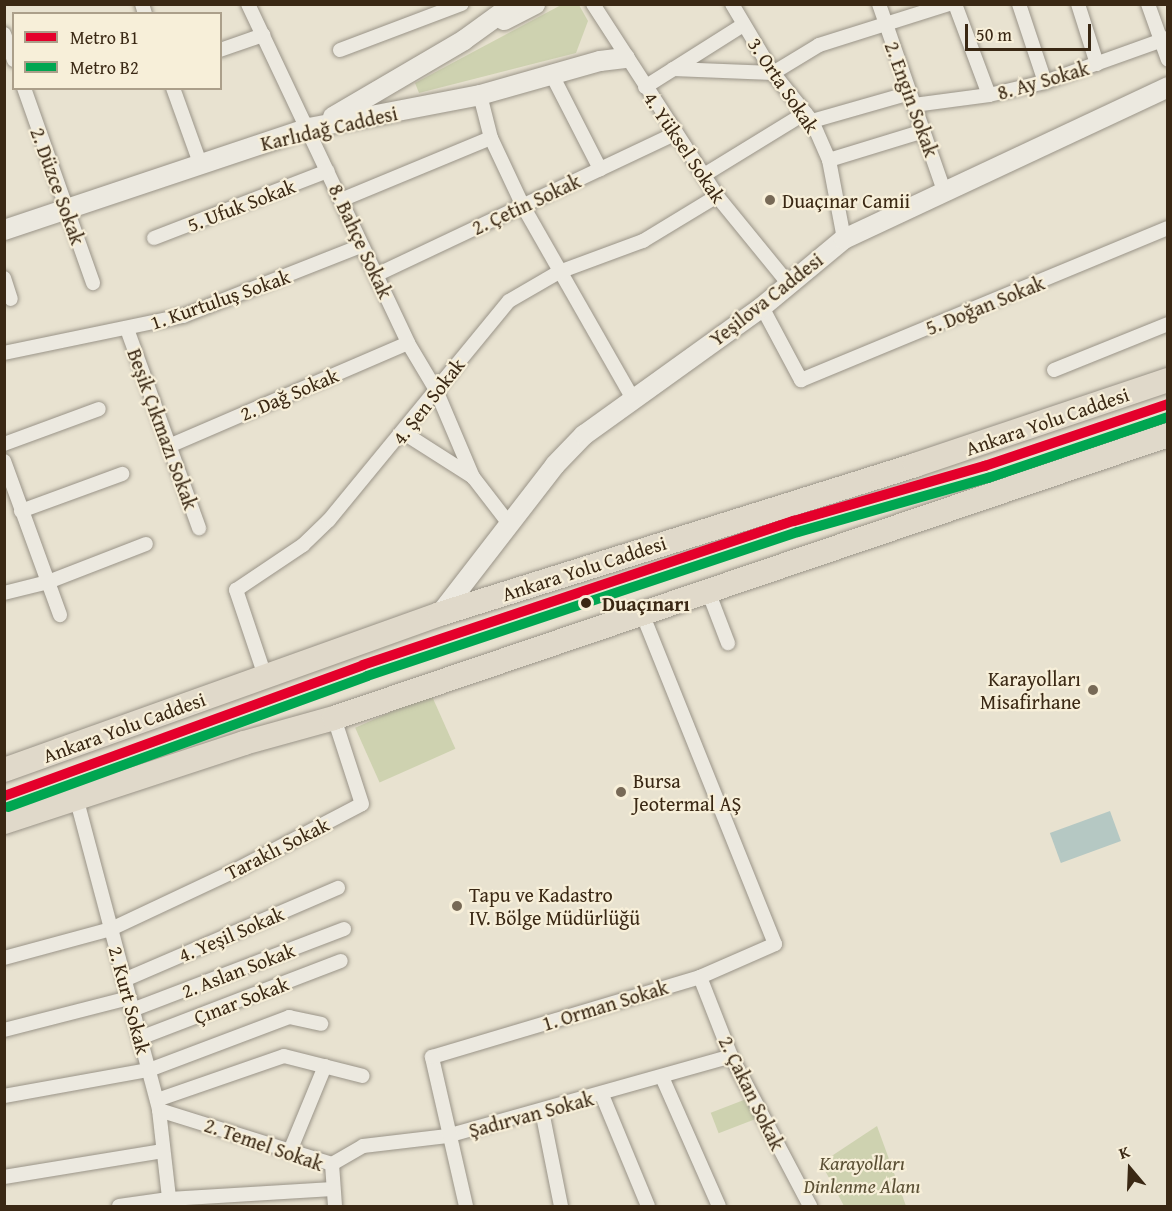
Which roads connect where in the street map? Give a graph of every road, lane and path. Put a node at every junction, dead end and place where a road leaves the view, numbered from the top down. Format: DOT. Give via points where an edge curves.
graph roads {
  1 [pos="248,4"];
  2 [pos="462,4"];
  3 [pos="514,4"];
  4 [pos="535,4"];
  5 [pos="593,4"];
  6 [pos="732,4"];
  7 [pos="879,4"];
  8 [pos="949,4"];
  9 [pos="955,4"];
  10 [pos="1019,4"];
  11 [pos="1078,4"];
  12 [pos="1148,4"];
  13 [pos="743,24"];
  14 [pos="885,24"];
  15 [pos="4,34"];
  16 [pos="263,35"];
  17 [pos="1164,39"];
  18 [pos="464,40"];
  19 [pos="222,49"];
  20 [pos="340,50"];
  21 [pos="12,55"];
  22 [pos="625,58"];
  23 [pos="1167,60"];
  24 [pos="1097,64"];
  25 [pos="673,69"];
  26 [pos="774,73"];
  27 [pos="552,75"];
  28 [pos="1045,82"];
  29 [pos="645,87"];
  30 [pos="1167,87"];
  31 [pos="25,90"];
  32 [pos="174,90"];
  33 [pos="480,95"];
  34 [pos="989,95"];
  35 [pos="912,99"];
  36 [pos="808,117"];
  37 [pos="309,128"];
  38 [pos="924,131"];
  39 [pos="676,133"];
  40 [pos="491,138"];
  41 [pos="829,160"];
  42 [pos="200,163"];
  43 [pos="600,170"];
  44 [pos="328,171"];
  45 [pos="704,175"];
  46 [pos="945,193"];
  47 [pos="717,196"];
  48 [pos="341,200"];
  49 [pos="524,206"];
  50 [pos="66,209"];
  51 [pos="1167,228"];
  52 [pos="4,230"];
  53 [pos="154,238"];
  54 [pos="844,239"];
  55 [pos="362,246"];
  56 [pos="559,272"];
  57 [pos="376,274"];
  58 [pos="4,278"];
  59 [pos="93,283"];
  60 [pos="788,283"];
  61 [pos="11,299"];
  62 [pos="762,307"];
  63 [pos="1167,324"];
  64 [pos="127,329"];
  65 [pos="408,343"];
  66 [pos="4,353"];
  67 [pos="1054,370"];
  68 [pos="1167,380"];
  69 [pos="435,390"];
  70 [pos="632,397"];
  71 [pos="99,409"];
  72 [pos="404,433"];
  73 [pos="1167,435"];
  74 [pos="4,444"];
  75 [pos="169,446"];
  76 [pos="4,461"];
  77 [pos="122,474"];
  78 [pos="473,477"];
  79 [pos="10,494"];
  80 [pos="21,511"];
  81 [pos="510,525"];
  82 [pos="199,528"];
  83 [pos="146,544"];
  84 [pos="48,582"];
  85 [pos="708,591"];
  86 [pos="4,593"];
  87 [pos="642,613"];
  88 [pos="440,614"];
  89 [pos="60,615"];
  90 [pos="728,643"];
  91 [pos="265,676"];
  92 [pos="334,718"];
  93 [pos="4,770"];
  94 [pos="76,797"];
  95 [pos="4,822"];
  96 [pos="338,888"];
  97 [pos="111,929"];
  98 [pos="344,929"];
  99 [pos="4,958"];
  100 [pos="341,961"];
  101 [pos="700,977"];
  102 [pos="124,980"];
  103 [pos="130,1004"];
  104 [pos="321,1024"];
  105 [pos="4,1030"];
  106 [pos="140,1038"];
  107 [pos="731,1056"];
  108 [pos="325,1066"];
  109 [pos="149,1070"];
  110 [pos="363,1076"];
  111 [pos="662,1077"];
  112 [pos="602,1095"];
  113 [pos="4,1096"];
  114 [pos="158,1105"];
  115 [pos="542,1111"];
  116 [pos="447,1136"];
  117 [pos="163,1151"];
  118 [pos="290,1151"];
  119 [pos="332,1164"];
  120 [pos="4,1177"];
  121 [pos="333,1188"];
  122 [pos="170,1203"];
  123 [pos="119,1206"];
  124 [pos="335,1206"];
  125 [pos="466,1206"];
  126 [pos="561,1206"];
  127 [pos="648,1206"];
  128 [pos="719,1206"];
  129 [pos="810,1206"];
  1 -- 16 [label="street, 8. Bahçe Sokak"];
  2 -- 20 [label="street"];
  3 -- 18 [label="main road"];
  4 -- 18 [label="main road"];
  5 -- 22 [label="street, 4. Yüksel Sokak"];
  6 -- 13 [label="street, 3. Orta Sokak"];
  7 -- 14 [label="street, 2. Engin Sokak"];
  8 -- 14 [label="street"];
  9 -- 34 [label="street"];
  10 -- 28 [label="street"];
  11 -- 24 [label="street"];
  12 -- 17 [label="street"];
  13 -- 25 [label="street"];
  13 -- 26 [label="street, 3. Orta Sokak"];
  14 -- 26 [label="street" via="819,45"];
  14 -- 35 [label="street, 2. Engin Sokak"];
  15 -- 21 [label="street"];
  16 -- 19 [label="street"];
  16 -- 37 [label="street, 8. Bahçe Sokak"];
  17 -- 23 [label="street"];
  17 -- 24 [label="street, 8. Ay Sokak"];
  18 -- 37 [label="main road" via="357,105"];
  22 -- 27 [label="main road, Karlıdağ Caddesi"];
  22 -- 29 [label="street, 4. Yüksel Sokak"];
  24 -- 28 [label="street, 8. Ay Sokak"];
  25 -- 26 [label="street"];
  25 -- 29 [label="street"];
  26 -- 36 [label="street, 3. Orta Sokak"];
  27 -- 33 [label="main road, Karlıdağ Caddesi"];
  27 -- 43 [label="street"];
  28 -- 34 [label="street, 8. Ay Sokak"];
  29 -- 39 [label="street, 4. Yüksel Sokak"];
  30 -- 46 [label="main road, Yeşilova Caddesi"];
  31 -- 50 [label="street, 2. Düzce Sokak"];
  32 -- 42 [label="street"];
  33 -- 37 [label="main road, Karlıdağ Caddesi"];
  33 -- 40 [label="street"];
  34 -- 35 [label="street, 8. Ay Sokak"];
  35 -- 36 [label="street, 8. Ay Sokak"];
  35 -- 38 [label="street, 2. Engin Sokak"];
  36 -- 41 [label="street, 3. Orta Sokak"];
  36 -- 45 [label="street, 8. Ay Sokak"];
  37 -- 42 [label="main road, Karlıdağ Caddesi"];
  37 -- 44 [label="street, 8. Bahçe Sokak"];
  38 -- 41 [label="street"];
  38 -- 46 [label="street, 2. Engin Sokak"];
  39 -- 43 [label="street, 2. Çetin Sokak"];
  39 -- 45 [label="street, 4. Yüksel Sokak"];
  40 -- 48 [label="street"];
  40 -- 49 [label="street"];
  41 -- 54 [label="street, 3. Orta Sokak"];
  42 -- 50 [label="main road, Karlıdağ Caddesi"];
  43 -- 49 [label="street, 2. Çetin Sokak"];
  44 -- 48 [label="street, 8. Bahçe Sokak"];
  44 -- 53 [label="street, 5. Ufuk Sokak"];
  45 -- 47 [label="street, 4. Yüksel Sokak"];
  46 -- 54 [label="main road, Yeşilova Caddesi"];
  47 -- 56 [label="street, 4. Şen Sokak" via="643,242"];
  47 -- 60 [label="street, 4. Yüksel Sokak"];
  48 -- 55 [label="street, 8. Bahçe Sokak"];
  49 -- 56 [label="street"];
  49 -- 57 [label="street, 2. Çetin Sokak"];
  50 -- 52 [label="main road, Karlıdağ Caddesi"];
  50 -- 59 [label="street, 2. Düzce Sokak"];
  51 -- 62 [label="street, 5. Doğan Sokak" via="801,380"];
  54 -- 60 [label="main road, Yeşilova Caddesi"];
  55 -- 57 [label="street, 8. Bahçe Sokak"];
  55 -- 64 [label="street, 1. Kurtuluş Sokak" via="183,316"];
  56 -- 69 [label="street, 4. Şen Sokak" via="509,301"];
  56 -- 70 [label="street"];
  57 -- 65 [label="street, 8. Bahçe Sokak"];
  58 -- 61 [label="street"];
  60 -- 62 [label="main road, Yeşilova Caddesi"];
  62 -- 70 [label="main road, Yeşilova Caddesi"];
  63 -- 67 [label="street"];
  64 -- 66 [label="street, 1. Kurtuluş Sokak"];
  64 -- 75 [label="street, Beşik Çıkmazı Sokak"];
  65 -- 69 [label="street, 8. Bahçe Sokak"];
  65 -- 75 [label="street, 2. Dağ Sokak"];
  68 -- 88 [label="highway, Ankara Yolu Caddesi" via="915,465"];
  69 -- 72 [label="street, 4. Şen Sokak"];
  69 -- 78 [label="street, 8. Bahçe Sokak"];
  70 -- 81 [label="main road, Yeşilova Caddesi" via="584,435"];
  71 -- 74 [label="street"];
  72 -- 78 [label="street, 8. Bahçe Sokak"];
  72 -- 91 [label="street, 4. Şen Sokak" via="303,545 236,591"];
  73 -- 85 [label="highway"];
  75 -- 82 [label="street, Beşik Çıkmazı Sokak"];
  76 -- 79 [label="street"];
  77 -- 80 [label="street"];
  78 -- 81 [label="street, 8. Bahçe Sokak"];
  79 -- 80 [label="street"];
  80 -- 84 [label="street"];
  81 -- 88 [label="main road, Yeşilova Caddesi"];
  83 -- 84 [label="street"];
  84 -- 86 [label="street"];
  84 -- 89 [label="street"];
  85 -- 87 [label="highway"];
  85 -- 90 [label="street"];
  87 -- 92 [label="highway"];
  87 -- 101 [label="street, 1. Orman Sokak" via="775,944"];
  88 -- 91 [label="highway, Ankara Yolu Caddesi"];
  91 -- 93 [label="highway, Ankara Yolu Caddesi"];
  92 -- 94 [label="highway"];
  92 -- 97 [label="street, Taraklı Sokak" via="362,804"];
  94 -- 95 [label="highway"];
  94 -- 97 [label="street, 2. Kurt Sokak"];
  96 -- 102 [label="street, 4. Yeşil Sokak"];
  97 -- 99 [label="street"];
  97 -- 102 [label="street, 2. Kurt Sokak"];
  98 -- 103 [label="street, 2. Aslan Sokak"];
  100 -- 106 [label="street, Çınar Sokak"];
  101 -- 107 [label="street, 2. Çakan Sokak"];
  101 -- 116 [label="street, 1. Orman Sokak" via="432,1057"];
  102 -- 103 [label="street, 2. Kurt Sokak"];
  103 -- 105 [label="street, 2. Aslan Sokak"];
  103 -- 106 [label="street, 2. Kurt Sokak"];
  104 -- 109 [label="street" via="289,1017"];
  106 -- 109 [label="street, 2. Kurt Sokak"];
  107 -- 111 [label="street, Şadırvan Sokak"];
  107 -- 129 [label="street, 2. Çakan Sokak"];
  108 -- 110 [label="street"];
  108 -- 114 [label="street" via="284,1056"];
  108 -- 118 [label="street"];
  109 -- 113 [label="street"];
  109 -- 114 [label="street, 2. Kurt Sokak"];
  111 -- 112 [label="street, Şadırvan Sokak"];
  111 -- 128 [label="street"];
  112 -- 115 [label="street, Şadırvan Sokak"];
  112 -- 127 [label="street"];
  114 -- 117 [label="street, 2. Kurt Sokak"];
  114 -- 118 [label="street, 2. Temel Sokak"];
  115 -- 116 [label="street, Şadırvan Sokak"];
  115 -- 126 [label="street"];
  116 -- 119 [label="street, Şadırvan Sokak" via="363,1146"];
  116 -- 125 [label="street"];
  117 -- 120 [label="street"];
  117 -- 122 [label="street, 2. Kurt Sokak"];
  118 -- 119 [label="street, 2. Temel Sokak"];
  119 -- 121 [label="street, 2. Temel Sokak"];
  121 -- 122 [label="street"];
  121 -- 124 [label="street, 2. Temel Sokak"];
  122 -- 123 [label="street"];
}
